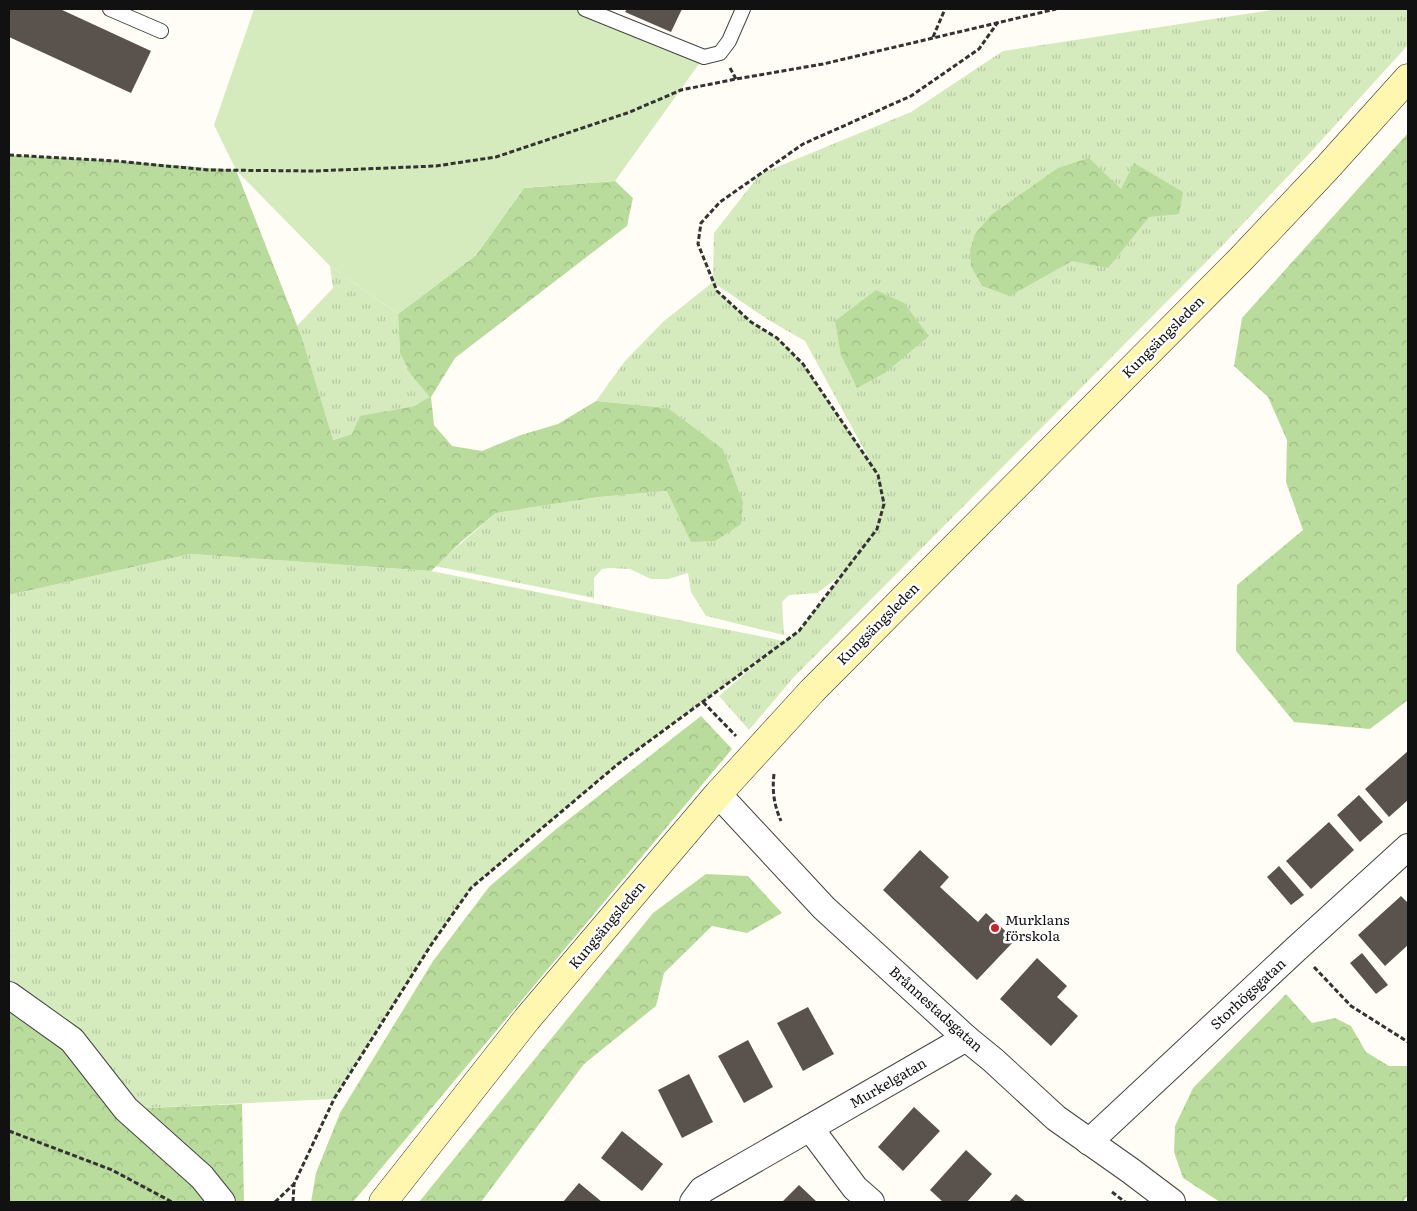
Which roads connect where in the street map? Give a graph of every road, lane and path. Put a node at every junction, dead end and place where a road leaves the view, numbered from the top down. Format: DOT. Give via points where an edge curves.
graph roads {
  1 [pos="110,9"];
  2 [pos="585,9"];
  3 [pos="743,9"];
  4 [pos="945,9"];
  5 [pos="1056,9"];
  6 [pos="602,12"];
  7 [pos="998,22"];
  8 [pos="161,31"];
  9 [pos="933,37"];
  10 [pos="1408,78"];
  11 [pos="9,155"];
  12 [pos="718,794"];
  13 [pos="1408,847"];
  14 [pos="1296,949"];
  15 [pos="9,995"];
  16 [pos="966,1038"];
  17 [pos="1408,1042"];
  18 [pos="810,1128"];
  19 [pos="9,1131"];
  20 [pos="1089,1142"];
  21 [pos="294,1184"];
  22 [pos="172,1202"];
  23 [pos="222,1202"];
  24 [pos="275,1202"];
  25 [pos="292,1202"];
  26 [pos="383,1202"];
  27 [pos="693,1202"];
  28 [pos="871,1202"];
  29 [pos="1172,1202"];
  1 -- 8 [label="lane"];
  2 -- 6 [label="lane"];
  3 -- 6 [label="lane" via="720,54 704,58"];
  4 -- 9 [label="path"];
  5 -- 7 [label="path"];
  7 -- 9 [label="path"];
  7 -- 21 [label="path" via="979,49 911,96 802,144 720,202 701,223 698,244 717,291 751,322 777,338 803,364 878,475 884,504 877,529 799,631 618,764 471,888 431,945 334,1099"];
  9 -- 11 [label="path" via="823,64 682,90 630,112 496,157 436,166 208,170"];
  10 -- 12 [label="main road, Kungsängsleden" via="1241,259 812,691"];
  12 -- 16 [label="street, Brånnestadsgatan" via="824,908"];
  12 -- 26 [label="main road, Kungsängsleden" via="527,1019"];
  13 -- 14 [label="street, Storhögsgatan"];
  14 -- 17 [label="path" via="1352,1006"];
  14 -- 20 [label="street, Storhögsgatan"];
  15 -- 23 [label="street" via="72,1040 126,1109 202,1177"];
  16 -- 18 [label="street, Murkelgatan"];
  16 -- 20 [label="street, Brånnestadsgatan" via="1056,1118"];
  18 -- 27 [label="street, Murkelgatan" via="702,1190"];
  18 -- 28 [label="street" via="855,1188"];
  19 -- 22 [label="path" via="112,1170"];
  20 -- 29 [label="street, Brånnestadsgatan"];
  21 -- 24 [label="path"];
  21 -- 25 [label="path"];
}
